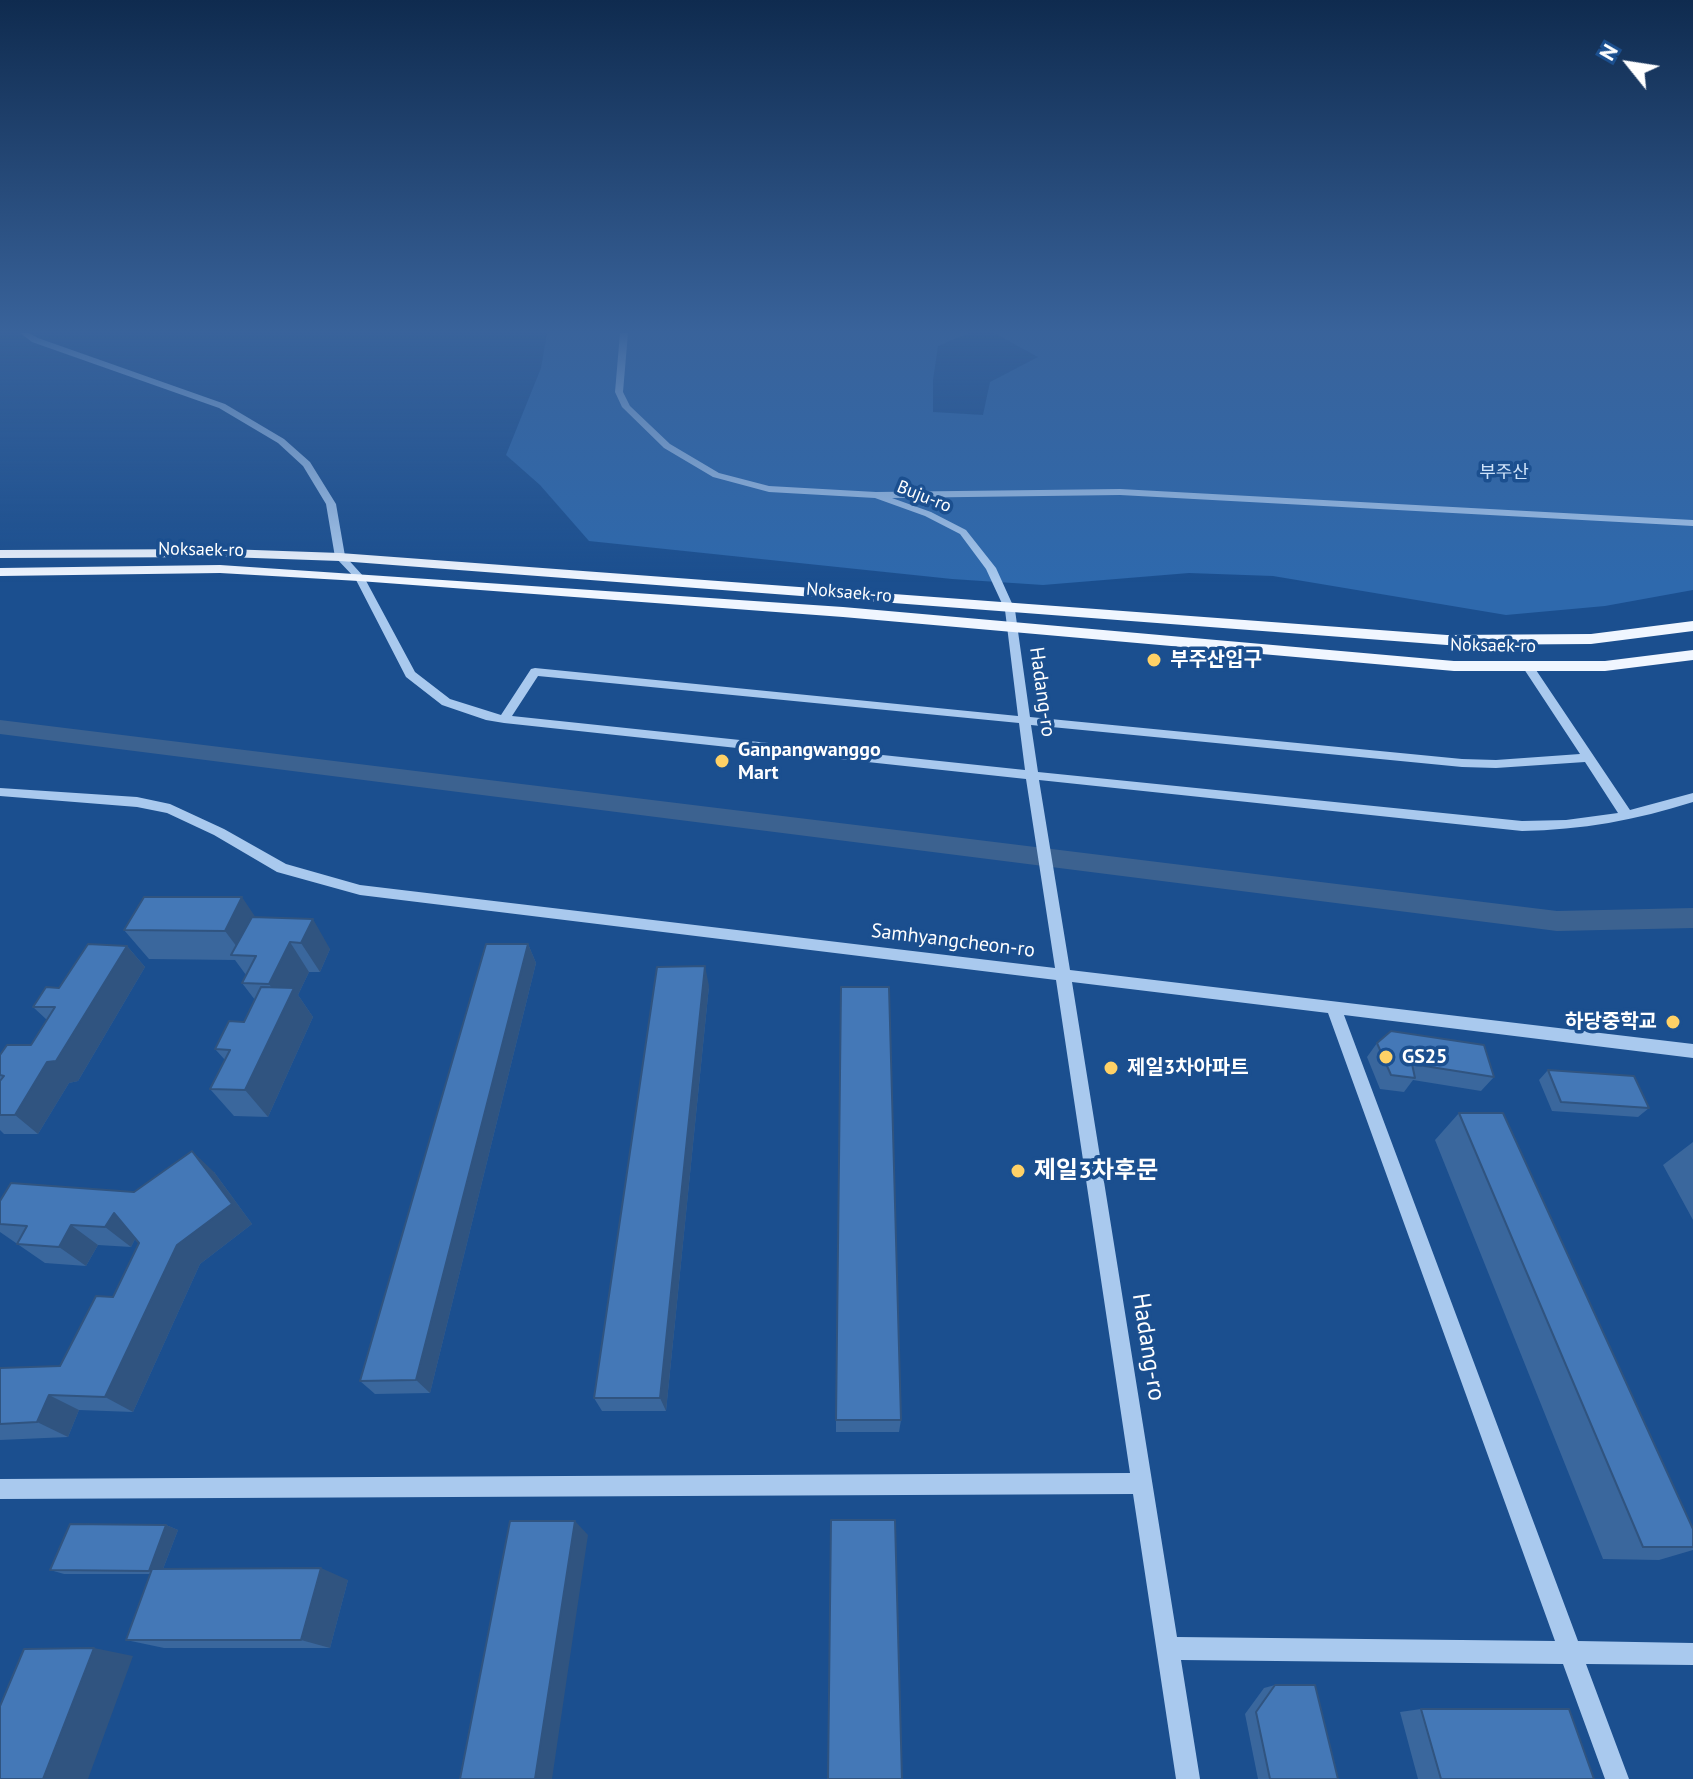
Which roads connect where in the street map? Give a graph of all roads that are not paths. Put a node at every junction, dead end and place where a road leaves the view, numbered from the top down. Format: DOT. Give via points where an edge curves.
graph roads {
  1 [pos="239,416"];
  2 [pos="635,416"];
  3 [pos="876,495"];
  4 [pos="1693,523"];
  5 [pos="0,554"];
  6 [pos="340,557"];
  7 [pos="0,572"];
  8 [pos="359,577"];
  9 [pos="1010,610"];
  10 [pos="1693,626"];
  11 [pos="1010,628"];
  12 [pos="1693,655"];
  13 [pos="1528,666"];
  14 [pos="504,719"];
  15 [pos="1023,719"];
  16 [pos="1589,758"];
  17 [pos="1032,777"];
  18 [pos="0,792"];
  19 [pos="1693,797"];
  20 [pos="1627,816"];
  21 [pos="1064,974"];
  22 [pos="1334,1008"];
  23 [pos="1693,1051"];
  24 [pos="1143,1483"];
  25 [pos="0,1489"];
  26 [pos="1168,1648"];
  27 [pos="1571,1653"];
  28 [pos="1693,1654"];
  29 [pos="1188,1779"];
  30 [pos="1617,1779"];
  1 -- 6 [label="street" via="307,464 331,504"];
  2 -- 3 [label="street" via="667,446 716,475 769,489"];
  3 -- 4 [label="street" via="1120,492"];
  3 -- 9 [label="street, Buju-ro" via="963,532 991,568"];
  5 -- 6 [label="main road, Noksaek-ro"];
  6 -- 8 [label="street"];
  6 -- 9 [label="main road, Noksaek-ro"];
  7 -- 8 [label="main road, Noksaek-ro" via="220,569"];
  8 -- 11 [label="main road, Noksaek-ro"];
  8 -- 14 [label="street" via="410,674 446,702"];
  9 -- 10 [label="main road, Noksaek-ro" via="1447,640 1591,639"];
  9 -- 11 [label="street, Hadang-ro"];
  11 -- 13 [label="main road, Noksaek-ro" via="1454,666"];
  11 -- 15 [label="street, Hadang-ro"];
  12 -- 13 [label="main road, Noksaek-ro" via="1605,666"];
  13 -- 16 [label="street"];
  14 -- 15 [label="street" via="535,672"];
  14 -- 17 [label="street"];
  15 -- 16 [label="street" via="1462,763"];
  15 -- 17 [label="street, Hadang-ro"];
  16 -- 20 [label="street"];
  17 -- 20 [label="street" via="1522,826"];
  17 -- 21 [label="street, Hadang-ro"];
  18 -- 21 [label="street, Samhyangcheon-ro" via="137,802 186,815 282,868 360,890"];
  19 -- 20 [label="street"];
  21 -- 22 [label="street, Samhyangcheon-ro"];
  21 -- 24 [label="street, Hadang-ro"];
  22 -- 23 [label="street, Samhyangcheon-ro"];
  22 -- 27 [label="street"];
  24 -- 25 [label="street"];
  24 -- 26 [label="street, Hadang-ro"];
  26 -- 27 [label="street"];
  26 -- 29 [label="street, Hadang-ro"];
  27 -- 28 [label="street"];
  27 -- 30 [label="street"];
}
